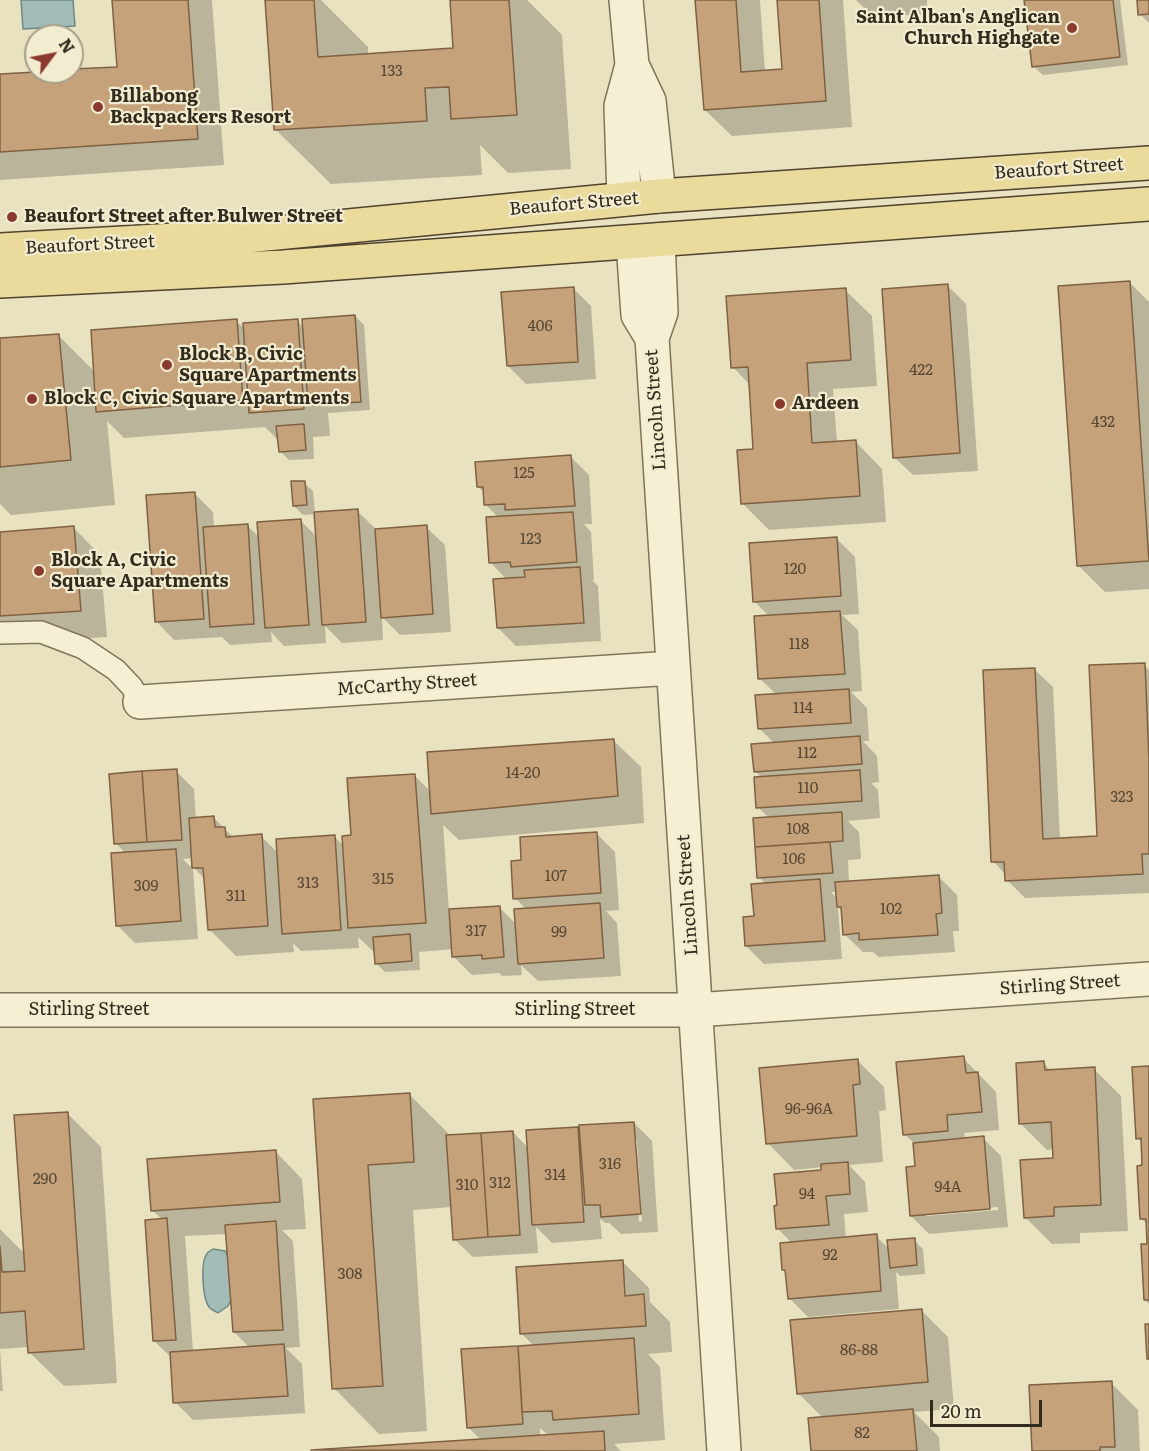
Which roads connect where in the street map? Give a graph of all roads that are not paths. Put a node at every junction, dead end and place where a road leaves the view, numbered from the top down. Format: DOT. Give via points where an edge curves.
graph roads {
  1 [pos="626,0"];
  2 [pos="632,65"];
  3 [pos="1149,163"];
  4 [pos="658,196"];
  5 [pos="624,199"];
  6 [pos="1149,204"];
  7 [pos="646,241"];
  8 [pos="0,250"];
  9 [pos="0,282"];
  10 [pos="0,633"];
  11 [pos="673,668"];
  12 [pos="140,702"];
  13 [pos="1149,979"];
  14 [pos="0,1010"];
  15 [pos="695,1010"];
  16 [pos="724,1451"];
  1 -- 2 [label="street"];
  2 -- 4 [label="street" via="649,101"];
  2 -- 5 [label="street" via="621,106"];
  3 -- 4 [label="main road, Beaufort Street"];
  4 -- 5 [label="main road, Beaufort Street"];
  5 -- 8 [label="main road, Beaufort Street" via="245,236"];
  6 -- 7 [label="main road, Beaufort Street"];
  7 -- 9 [label="main road, Beaufort Street" via="284,267"];
  7 -- 11 [label="street, Lincoln Street" via="662,312 652,339"];
  10 -- 12 [label="lane" via="41,632 83,648 116,670"];
  11 -- 12 [label="street, McCarthy Street"];
  11 -- 15 [label="street, Lincoln Street"];
  13 -- 15 [label="street, Stirling Street"];
  14 -- 15 [label="street, Stirling Street"];
  15 -- 16 [label="street, Lincoln Street"];
}
